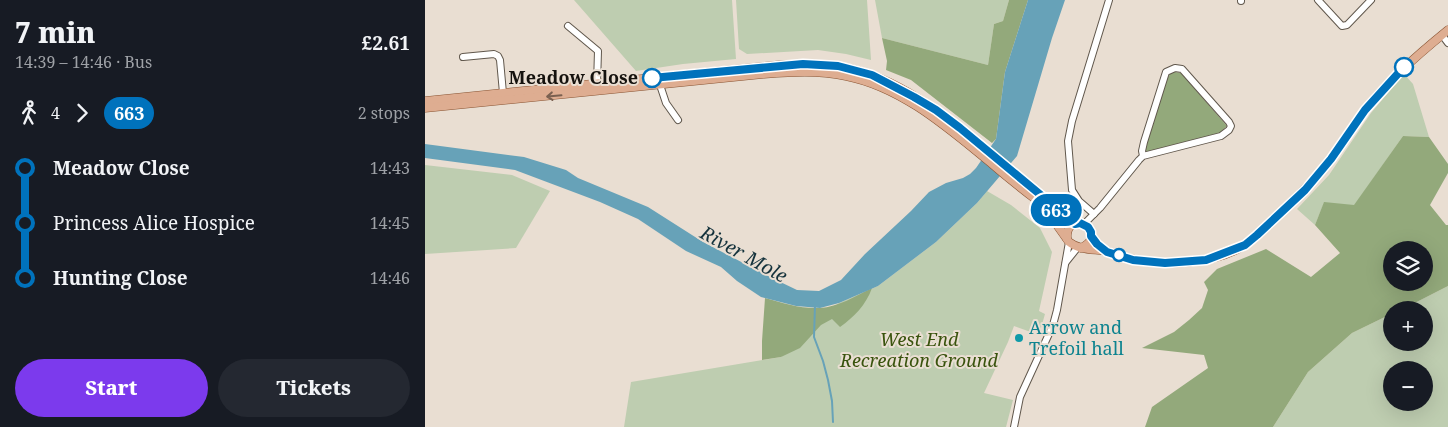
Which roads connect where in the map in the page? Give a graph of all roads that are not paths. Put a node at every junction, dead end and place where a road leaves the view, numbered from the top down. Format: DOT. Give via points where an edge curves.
graph roads {
  1 [pos="1109,0"];
  2 [pos="1318,0"];
  3 [pos="1371,0"];
  4 [pos="568,26"];
  5 [pos="1445,32"];
  6 [pos="1448,43"];
  7 [pos="463,57"];
  8 [pos="597,84"];
  9 [pos="661,85"];
  10 [pos="503,93"];
  11 [pos="425,101"];
  12 [pos="425,108"];
  13 [pos="678,120"];
  14 [pos="975,145"];
  15 [pos="1143,156"];
  16 [pos="1006,171"];
  17 [pos="1094,214"];
  18 [pos="1075,224"];
  19 [pos="1084,224"];
  20 [pos="1091,236"];
  21 [pos="1068,241"];
  22 [pos="1080,248"];
  23 [pos="1107,252"];
  24 [pos="1066,262"];
  25 [pos="1014,427"];
  1 -- 17 [label="street" via="1068,142 1072,190"];
  2 -- 3 [label="street" via="1342,26 1347,25"];
  4 -- 8 [label="street" via="598,51"];
  5 -- 6 [label="street"];
  5 -- 23 [label="main road" via="1397,74 1305,190 1245,245 1206,260 1165,263 1133,260"];
  7 -- 10 [label="street" via="499,56"];
  8 -- 10 [label="main road"];
  8 -- 14 [label="main road" via="780,65 838,66 872,75 902,90 936,110"];
  9 -- 12 [label="main road, one-way"];
  9 -- 13 [label="street" via="666,103"];
  9 -- 14 [label="main road" via="796,72 846,76 879,86"];
  10 -- 11 [label="main road"];
  14 -- 16 [label="main road"];
  15 -- 15 [label="street" via="1221,136 1231,126 1182,69 1166,72 1144,142"];
  15 -- 17 [label="street"];
  16 -- 18 [label="main road"];
  16 -- 21 [label="main road" via="1043,207"];
  17 -- 19 [label="street"];
  18 -- 19 [label="main road"];
  18 -- 21 [label="main road" via="1068,230"];
  19 -- 20 [label="main road"];
  20 -- 22 [label="main road" via="1085,247"];
  20 -- 23 [label="main road"];
  21 -- 22 [label="main road"];
  21 -- 24 [label="street"];
  22 -- 23 [label="main road"];
  22 -- 24 [label="street"];
  24 -- 25 [label="street" via="1053,325 1020,397"];
}
